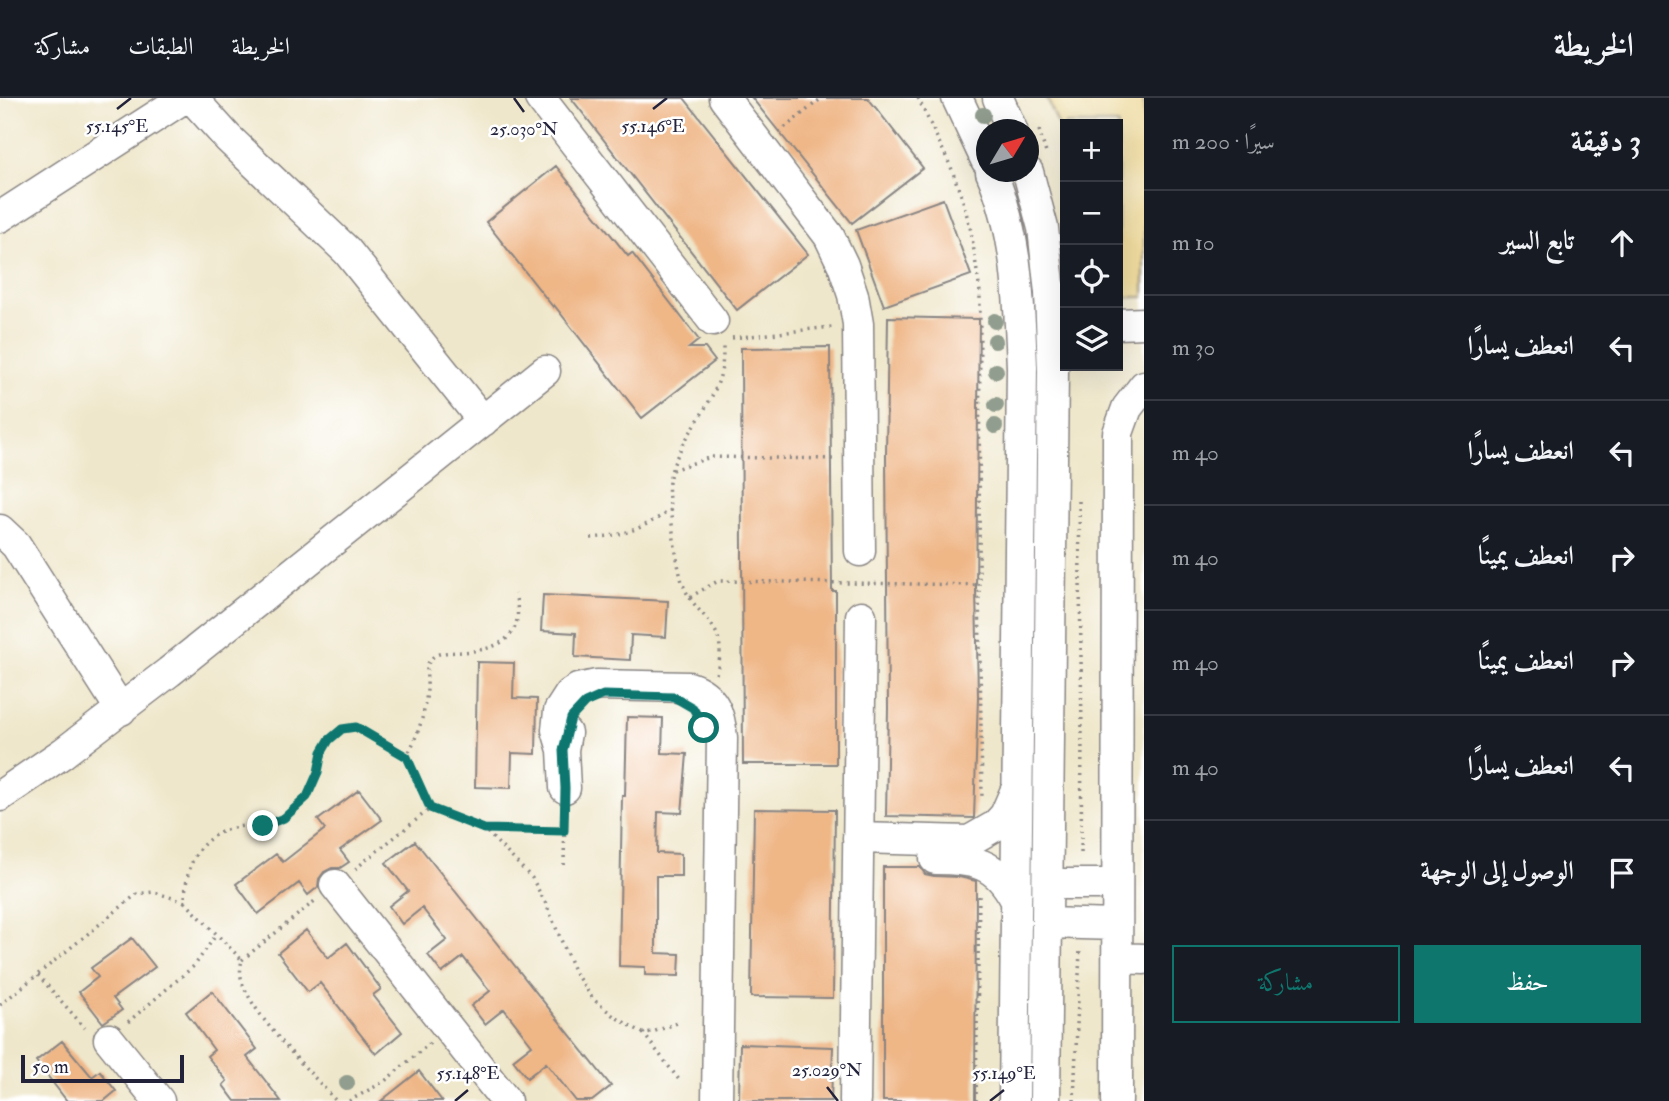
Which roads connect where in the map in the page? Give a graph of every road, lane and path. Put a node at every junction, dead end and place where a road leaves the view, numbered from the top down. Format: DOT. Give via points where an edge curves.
graph roads {
  1 [pos="184,98"];
  2 [pos="192,98"];
  3 [pos="540,98"];
  4 [pos="723,98"];
  5 [pos="822,98"];
  6 [pos="918,98"];
  7 [pos="957,98"];
  8 [pos="998,98"];
  9 [pos="1007,119"];
  10 [pos="976,139"];
  11 [pos="761,146"];
  12 [pos="996,182"];
  13 [pos="1031,182"];
  14 [pos="0,217"];
  15 [pos="1058,300"];
  16 [pos="713,321"];
  17 [pos="1144,323"];
  18 [pos="858,324"];
  19 [pos="1123,324"];
  20 [pos="1123,339"];
  21 [pos="1144,339"];
  22 [pos="1059,365"];
  23 [pos="545,371"];
  24 [pos="1144,387"];
  25 [pos="483,421"];
  26 [pos="859,459"];
  27 [pos="670,471"];
  28 [pos="1079,492"];
  29 [pos="671,510"];
  30 [pos="0,530"];
  31 [pos="591,538"];
  32 [pos="860,551"];
  33 [pos="861,581"];
  34 [pos="979,585"];
  35 [pos="515,594"];
  36 [pos="690,597"];
  37 [pos="861,616"];
  38 [pos="702,692"];
  39 [pos="121,709"];
  40 [pos="563,750"];
  41 [pos="407,757"];
  42 [pos="565,788"];
  43 [pos="1017,788"];
  44 [pos="0,796"];
  45 [pos="484,829"];
  46 [pos="564,831"];
  47 [pos="858,847"];
  48 [pos="981,849"];
  49 [pos="1131,851"];
  50 [pos="564,865"];
  51 [pos="1048,884"];
  52 [pos="1081,884"];
  53 [pos="1116,884"];
  54 [pos="335,885"];
  55 [pos="1015,899"];
  56 [pos="185,902"];
  57 [pos="1047,923"];
  58 [pos="1080,923"];
  59 [pos="1116,925"];
  60 [pos="216,935"];
  61 [pos="1131,958"];
  62 [pos="38,975"];
  63 [pos="0,1005"];
  64 [pos="680,1022"];
  65 [pos="448,1028"];
  66 [pos="643,1033"];
  67 [pos="109,1039"];
  68 [pos="690,1091"];
  69 [pos="159,1101"];
  70 [pos="336,1101"];
  71 [pos="349,1101"];
  72 [pos="506,1101"];
  73 [pos="717,1101"];
  74 [pos="855,1101"];
  75 [pos="976,1101"];
  76 [pos="1014,1101"];
  77 [pos="1045,1101"];
  78 [pos="1074,1101"];
  79 [pos="1117,1101"];
  1 -- 14 [label="street"];
  2 -- 25 [label="street" via="347,251"];
  3 -- 16 [label="street"];
  4 -- 11 [label="street"];
  5 -- 11 [label="path"];
  6 -- 34 [label="path" via="962,201 981,292"];
  7 -- 10 [label="street"];
  8 -- 9 [label="street"];
  11 -- 18 [label="street" via="829,236 843,265"];
  12 -- 43 [label="street" via="1013,245 1022,367"];
  13 -- 15 [label="street"];
  15 -- 22 [label="street"];
  17 -- 19 [label="street"];
  18 -- 26 [label="street"];
  18 -- 27 [label="path" via="723,339 719,379"];
  20 -- 21 [label="street"];
  22 -- 51 [label="street"];
  23 -- 25 [label="street"];
  24 -- 49 [label="street" via="1127,408 1118,433"];
  25 -- 39 [label="street"];
  26 -- 27 [label="path" via="711,457"];
  26 -- 32 [label="street"];
  27 -- 29 [label="path"];
  28 -- 52 [label="path"];
  29 -- 31 [label="path" via="644,527"];
  29 -- 36 [label="path" via="681,578"];
  30 -- 39 [label="street" via="16,545"];
  33 -- 34 [label="path"];
  33 -- 36 [label="path" via="718,581"];
  33 -- 37 [label="path"];
  34 -- 48 [label="path"];
  35 -- 41 [label="path" via="519,610 516,628 504,641 487,648 439,653 427,664 425,711"];
  36 -- 38 [label="path" via="718,633 721,648 717,672"];
  37 -- 47 [label="street"];
  38 -- 40 [label="street" via="674,685 578,689 559,711 556,730"];
  38 -- 73 [label="street" via="717,711 722,738"];
  39 -- 44 [label="street"];
  40 -- 42 [label="street"];
  40 -- 68 [label="street" via="571,718 585,703 603,695 674,697 693,708 704,728"];
  41 -- 45 [label="path" via="430,808"];
  41 -- 56 [label="path" via="356,727 342,729 322,752 307,797 284,818 218,834 196,852 185,883"];
  42 -- 46 [label="path"];
  43 -- 48 [label="street"];
  43 -- 55 [label="street"];
  45 -- 46 [label="path"];
  45 -- 66 [label="path" via="532,878 575,973 593,999"];
  46 -- 50 [label="path"];
  47 -- 48 [label="street" via="969,841"];
  47 -- 74 [label="street"];
  48 -- 55 [label="street"];
  48 -- 75 [label="path"];
  49 -- 53 [label="street"];
  51 -- 52 [label="street"];
  51 -- 57 [label="street"];
  52 -- 53 [label="street"];
  53 -- 59 [label="street"];
  54 -- 65 [label="street"];
  55 -- 76 [label="street"];
  56 -- 60 [label="path"];
  56 -- 62 [label="path" via="154,892 137,894"];
  57 -- 58 [label="street"];
  57 -- 77 [label="street"];
  58 -- 59 [label="street"];
  58 -- 78 [label="path"];
  59 -- 61 [label="street"];
  60 -- 67 [label="path" via="195,965"];
  60 -- 70 [label="path" via="242,960 242,981 268,1023"];
  61 -- 79 [label="street"];
  62 -- 63 [label="path"];
  62 -- 67 [label="path" via="101,1046"];
  64 -- 66 [label="path"];
  65 -- 71 [label="path" via="385,1081"];
  65 -- 72 [label="street"];
  66 -- 68 [label="path"];
  67 -- 69 [label="street"];
}
